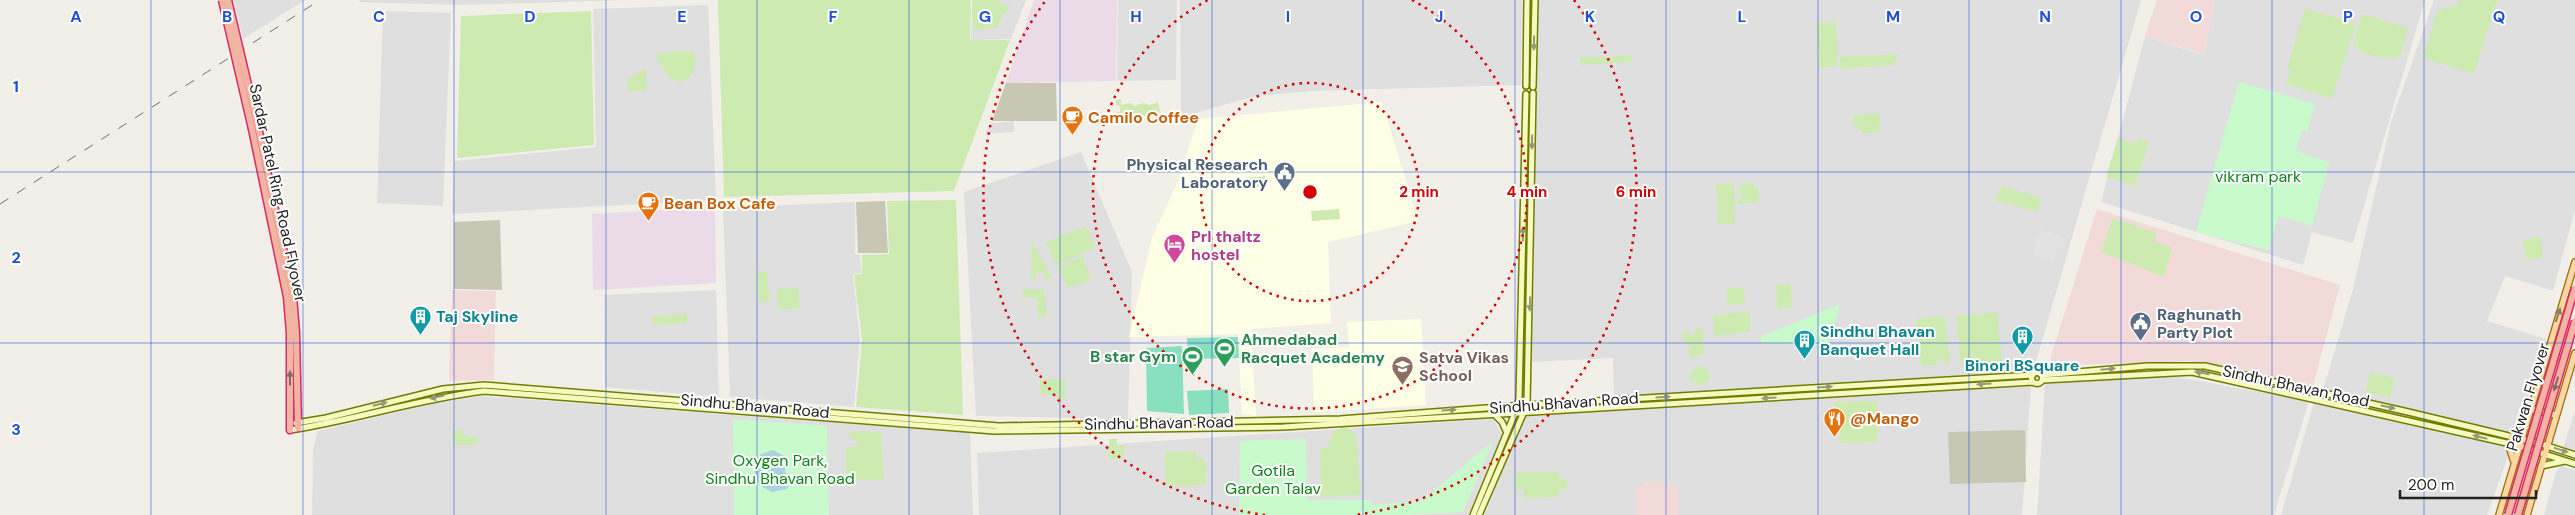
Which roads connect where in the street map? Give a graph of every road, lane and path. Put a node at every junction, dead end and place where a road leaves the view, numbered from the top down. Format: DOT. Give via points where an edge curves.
graph roads {
  1 [pos="222,0"];
  2 [pos="228,0"];
  3 [pos="1527,0"];
  4 [pos="1535,0"];
  5 [pos="1526,86"];
  6 [pos="1533,90"];
  7 [pos="1526,94"];
  8 [pos="2575,262"];
  9 [pos="2575,288"];
  10 [pos="2575,321"];
  11 [pos="293,333"];
  12 [pos="2575,353"];
  13 [pos="2033,375"];
  14 [pos="2042,378"];
  15 [pos="2033,382"];
  16 [pos="1527,405"];
  17 [pos="1518,406"];
  18 [pos="2530,409"];
  19 [pos="1524,412"];
  20 [pos="1516,413"];
  21 [pos="1494,414"];
  22 [pos="2556,415"];
  23 [pos="298,426"];
  24 [pos="290,427"];
  25 [pos="2526,427"];
  26 [pos="1507,433"];
  27 [pos="2511,437"];
  28 [pos="2522,439"];
  29 [pos="2508,443"];
  30 [pos="2546,445"];
  31 [pos="2520,446"];
  32 [pos="2544,454"];
  33 [pos="2575,455"];
  34 [pos="2565,461"];
  35 [pos="2514,462"];
  36 [pos="2575,464"];
  37 [pos="2541,466"];
  38 [pos="1473,515"];
  39 [pos="1479,515"];
  40 [pos="2499,515"];
  41 [pos="2508,515"];
  42 [pos="2518,515"];
  43 [pos="2528,515"];
  1 -- 11 [label="highway, Sardar Patel Ring Road Flyover, bridge" via="271,214"];
  2 -- 11 [label="highway, Sardar Patel Ring Road Flyover, bridge" via="277,212 292,296"];
  3 -- 5 [label="main road"];
  4 -- 6 [label="main road, one-way"];
  5 -- 6 [label="main road"];
  5 -- 7 [label="main road"];
  6 -- 7 [label="main road"];
  6 -- 16 [label="main road, one-way"];
  17 -- 7 [label="main road, one-way"];
  18 -- 8 [label="main road, one-way"];
  9 -- 41 [label="highway, Pakwan Flyover, bridge"];
  10 -- 42 [label="highway, Pakwan Flyover, one-way, bridge"];
  11 -- 23 [label="highway, Sardar Patel Ring Road Flyover"];
  24 -- 11 [label="highway, Sardar Patel Ring Road Flyover, one-way"];
  12 -- 22 [label="main road"];
  13 -- 14 [label="main road, Sindhu Bhavan Road" via="2038,373"];
  13 -- 15 [label="main road"];
  16 -- 13 [label="main road, Sindhu Bhavan Road, one-way"];
  14 -- 15 [label="main road, Sindhu Bhavan Road" via="2038,384"];
  14 -- 27 [label="main road, Sindhu Bhavan Road, one-way" via="2194,364"];
  29 -- 14 [label="main road, Sindhu Bhavan Road, one-way" via="2192,372"];
  15 -- 19 [label="main road, Sindhu Bhavan Road, one-way"];
  16 -- 17 [label="main road, Sindhu Bhavan Road"];
  16 -- 19 [label="main road"];
  17 -- 20 [label="main road"];
  23 -- 17 [label="main road, Sindhu Bhavan Road, one-way" via="443,389 484,385 999,426 1340,419"];
  18 -- 22 [label="main road"];
  18 -- 25 [label="main road"];
  19 -- 20 [label="main road, Sindhu Bhavan Road"];
  19 -- 39 [label="main road"];
  20 -- 21 [label="main road, Sindhu Bhavan Road"];
  20 -- 26 [label="main road"];
  21 -- 23 [label="main road, Sindhu Bhavan Road, one-way" via="1283,426 994,431 484,391 443,396"];
  21 -- 26 [label="main road"];
  22 -- 30 [label="main road"];
  23 -- 24 [label="main road, Sindhu Bhavan Road"];
  25 -- 27 [label="main road"];
  25 -- 28 [label="main road"];
  26 -- 38 [label="main road"];
  27 -- 28 [label="main road, Sindhu Bhavan Road"];
  28 -- 30 [label="main road, Sindhu Bhavan Road"];
  28 -- 31 [label="main road"];
  29 -- 31 [label="main road, Sindhu Bhavan Road"];
  29 -- 35 [label="main road"];
  30 -- 32 [label="main road"];
  30 -- 33 [label="main road, Sindhu Bhavan Road, one-way"];
  31 -- 32 [label="main road, Sindhu Bhavan Road"];
  31 -- 35 [label="main road"];
  32 -- 34 [label="main road, Sindhu Bhavan Road"];
  32 -- 37 [label="main road"];
  34 -- 36 [label="main road, Sindhu Bhavan Road"];
  34 -- 37 [label="main road"];
  35 -- 40 [label="main road"];
  37 -- 43 [label="main road"];
}
